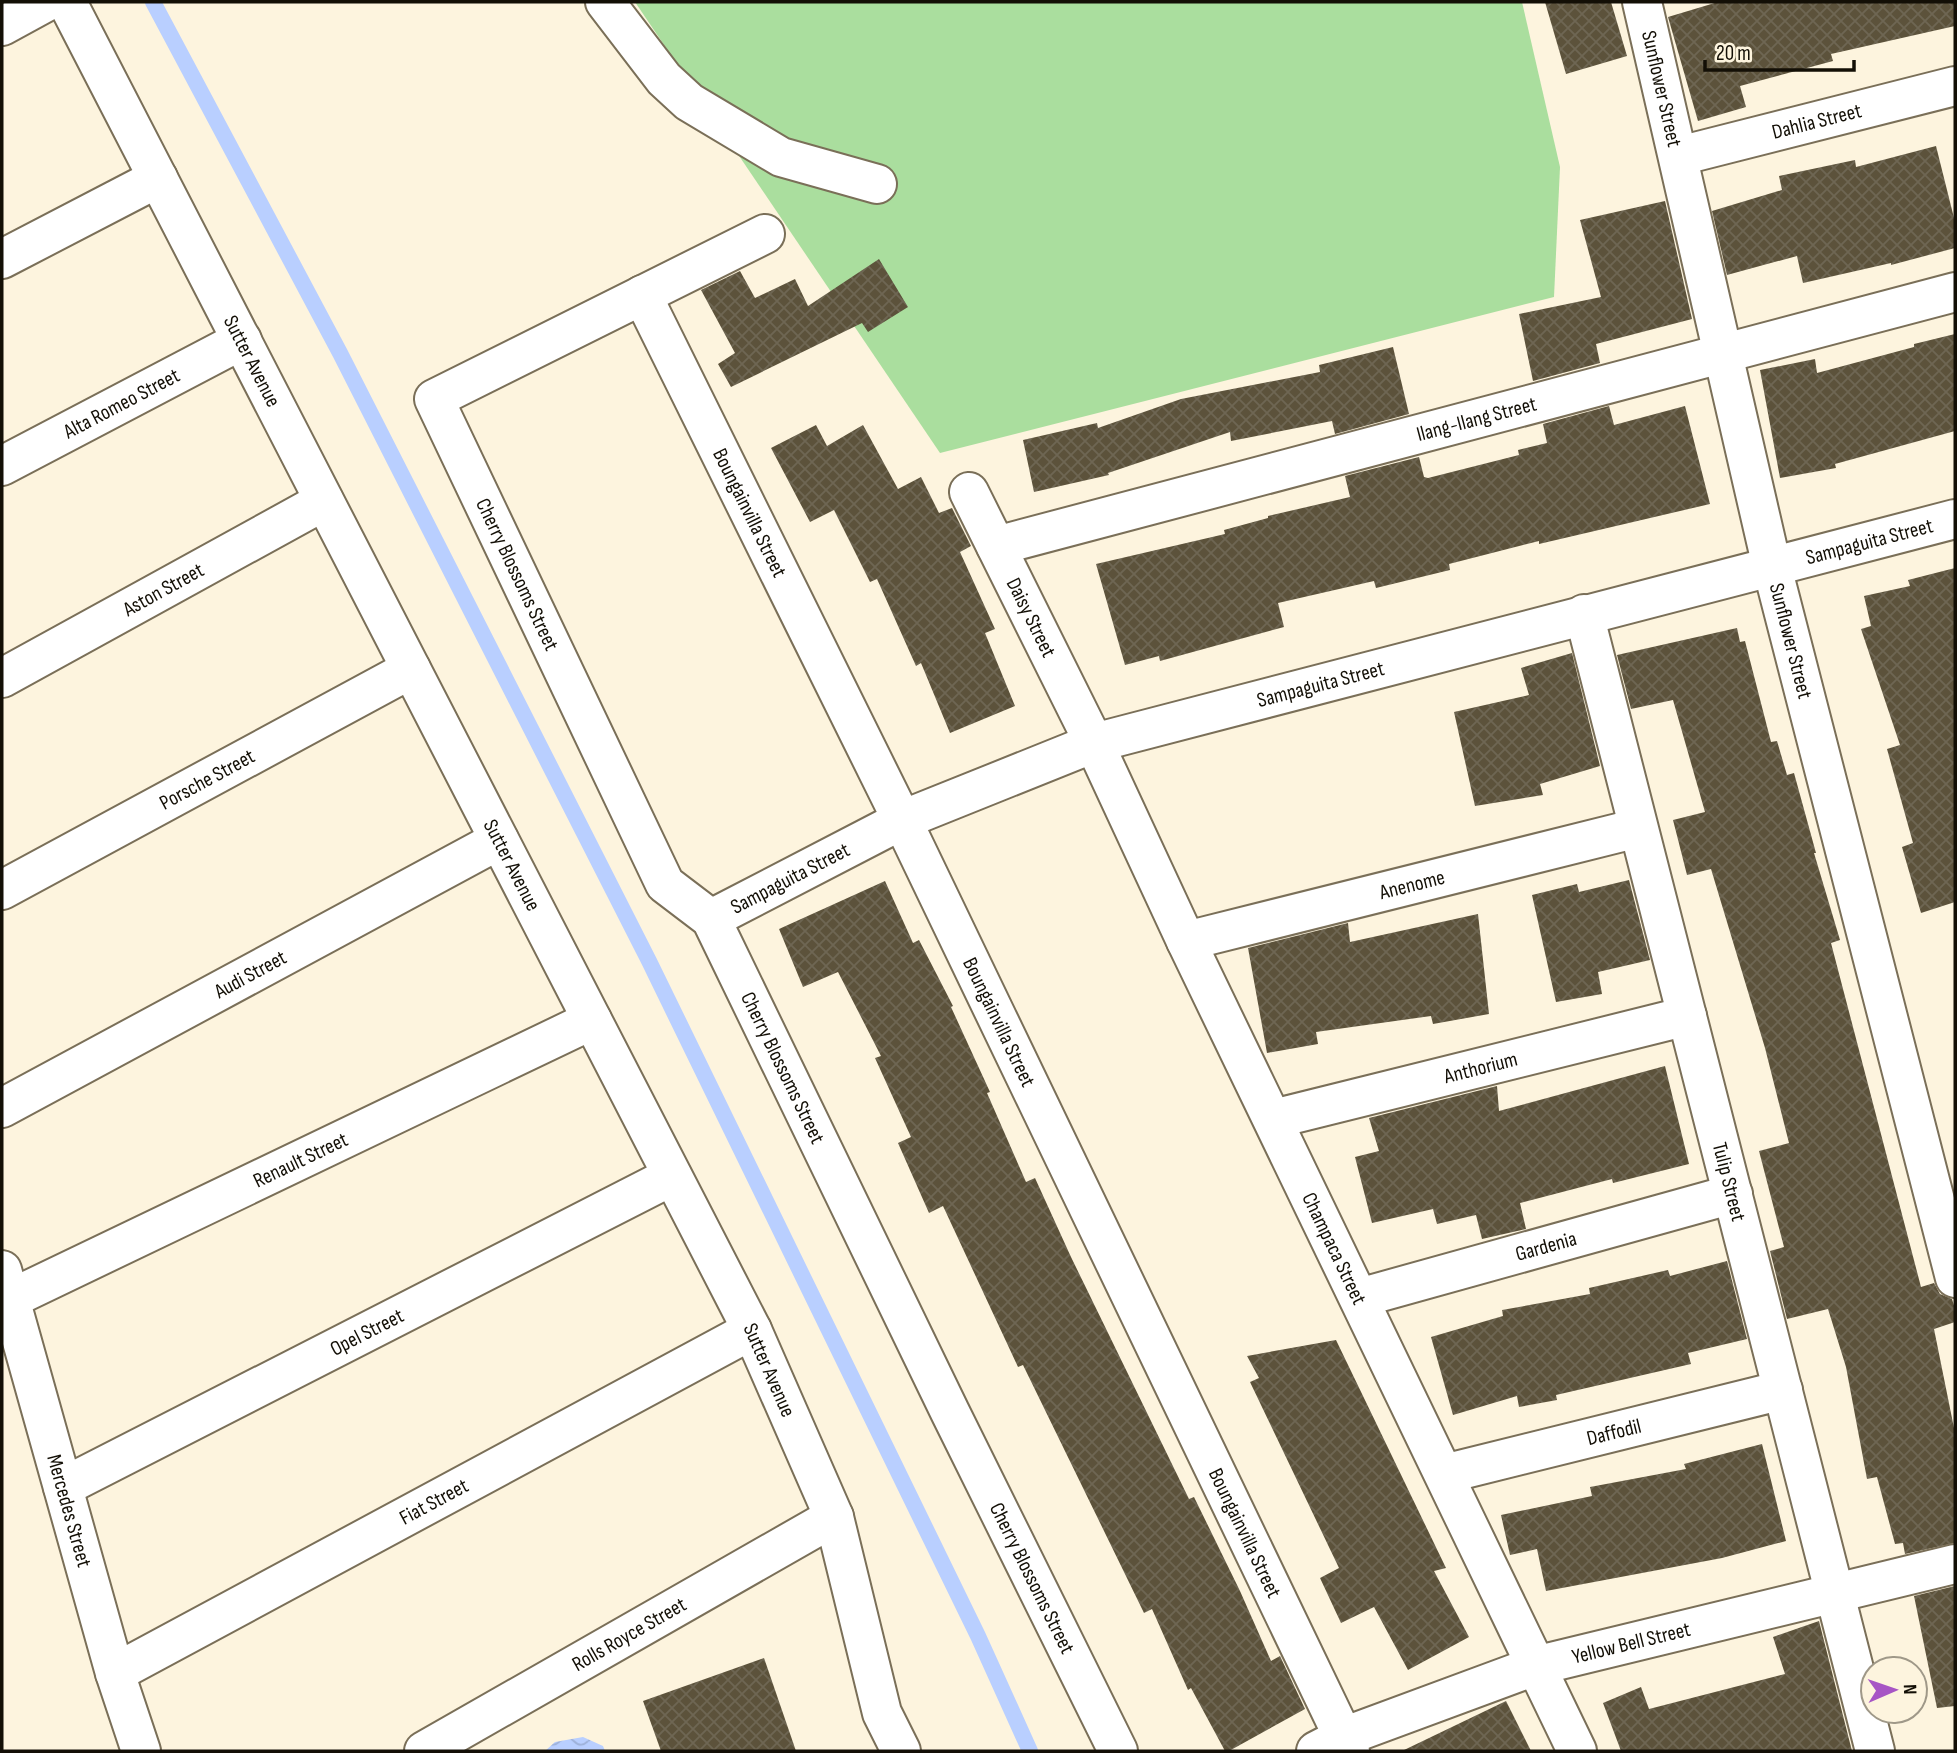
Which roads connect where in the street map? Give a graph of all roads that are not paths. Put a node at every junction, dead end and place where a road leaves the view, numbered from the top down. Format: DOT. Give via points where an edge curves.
graph roads {
  1 [pos="46,2"];
  2 [pos="67,2"];
  3 [pos="605,2"];
  4 [pos="1642,2"];
  5 [pos="2,26"];
  6 [pos="1955,86"];
  7 [pos="1679,156"];
  8 [pos="158,178"];
  9 [pos="877,184"];
  10 [pos="765,234"];
  11 [pos="2,260"];
  12 [pos="1955,292"];
  13 [pos="642,295"];
  14 [pos="242,340"];
  15 [pos="1722,352"];
  16 [pos="2,466"];
  17 [pos="968,492"];
  18 [pos="324,501"];
  19 [pos="1955,519"];
  20 [pos="996,546"];
  21 [pos="1772,566"];
  22 [pos="1584,614"];
  23 [pos="411,669"];
  24 [pos="2,678"];
  25 [pos="1094,743"];
  26 [pos="902,820"];
  27 [pos="1638,828"];
  28 [pos="499,840"];
  29 [pos="2,890"];
  30 [pos="710,919"];
  31 [pos="1186,941"];
  32 [pos="1687,1016"];
  33 [pos="592,1020"];
  34 [pos="2,1108"];
  35 [pos="1273,1119"];
  36 [pos="672,1176"];
  37 [pos="1732,1194"];
  38 [pos="1955,1278"];
  39 [pos="6,1285"];
  40 [pos="1359,1298"];
  41 [pos="752,1331"];
  42 [pos="1783,1390"];
  43 [pos="1444,1474"];
  44 [pos="63,1487"];
  45 [pos="834,1517"];
  46 [pos="1955,1564"];
  47 [pos="1834,1594"];
  48 [pos="1535,1667"];
  49 [pos="115,1673"];
  50 [pos="1336,1747"];
  51 [pos="141,1751"];
  52 [pos="424,1751"];
  53 [pos="901,1751"];
  54 [pos="1118,1751"];
  55 [pos="1577,1751"];
  56 [pos="1875,1751"];
  1 -- 5 [label="street"];
  2 -- 8 [label="street, Sutter Avenue"];
  3 -- 9 [label="street" via="664,79 689,102 781,157"];
  4 -- 7 [label="street, Sunflower Street"];
  6 -- 7 [label="street, Dahlia Street"];
  7 -- 15 [label="street, Sunflower Street"];
  8 -- 11 [label="street"];
  8 -- 14 [label="street, Sutter Avenue"];
  10 -- 13 [label="street"];
  12 -- 15 [label="street, Ilang-Ilang Street"];
  13 -- 26 [label="street, Boungainvilla Street"];
  13 -- 30 [label="street, Cherry Blossoms Street" via="434,400 665,884"];
  14 -- 16 [label="street, Alta Romeo Street"];
  14 -- 18 [label="street, Sutter Avenue"];
  15 -- 20 [label="street, Ilang-Ilang Street"];
  15 -- 21 [label="street, Sunflower Street"];
  17 -- 20 [label="street, Daisy Street"];
  18 -- 23 [label="street, Sutter Avenue"];
  18 -- 24 [label="street, Aston Street"];
  19 -- 21 [label="street, Sampaguita Street"];
  20 -- 25 [label="street, Daisy Street"];
  21 -- 22 [label="street, Sampaguita Street"];
  21 -- 38 [label="street, Sunflower Street"];
  22 -- 25 [label="street, Sampaguita Street"];
  22 -- 27 [label="street, Tulip Street"];
  23 -- 28 [label="street, Sutter Avenue"];
  23 -- 29 [label="street, Porsche Street"];
  25 -- 26 [label="street, Sampaguita Street"];
  25 -- 31 [label="street, Champaca Street"];
  26 -- 30 [label="street, Sampaguita Street"];
  26 -- 50 [label="street, Boungainvilla Street"];
  27 -- 31 [label="street, Anenome"];
  27 -- 32 [label="street, Tulip Street"];
  28 -- 33 [label="street, Sutter Avenue"];
  28 -- 34 [label="street, Audi Street"];
  30 -- 54 [label="street, Cherry Blossoms Street"];
  31 -- 35 [label="street, Champaca Street"];
  32 -- 35 [label="street, Anthorium"];
  32 -- 37 [label="street, Tulip Street"];
  33 -- 36 [label="street, Sutter Avenue"];
  33 -- 39 [label="street, Renault Street"];
  35 -- 40 [label="street, Champaca Street"];
  36 -- 41 [label="street, Sutter Avenue"];
  36 -- 44 [label="street, Opel Street"];
  37 -- 40 [label="street, Gardenia"];
  37 -- 42 [label="street, Tulip Street"];
  39 -- 44 [label="street, Mercedes Street"];
  40 -- 43 [label="street, Champaca Street"];
  41 -- 45 [label="street, Sutter Avenue"];
  41 -- 49 [label="street, Fiat Street"];
  42 -- 43 [label="street, Daffodil"];
  42 -- 47 [label="street, Tulip Street"];
  43 -- 48 [label="street, Champaca Street"];
  44 -- 49 [label="street, Mercedes Street"];
  45 -- 52 [label="street, Rolls Royce Street"];
  45 -- 53 [label="street, Sutter Avenue" via="882,1713"];
  46 -- 47 [label="street, Yellow Bell Street"];
  47 -- 48 [label="street, Yellow Bell Street"];
  47 -- 56 [label="street, Tulip Street"];
  48 -- 50 [label="street, Yellow Bell Street"];
  48 -- 55 [label="street, Champaca Street"];
  49 -- 51 [label="street, Mercedes Street"];
}
